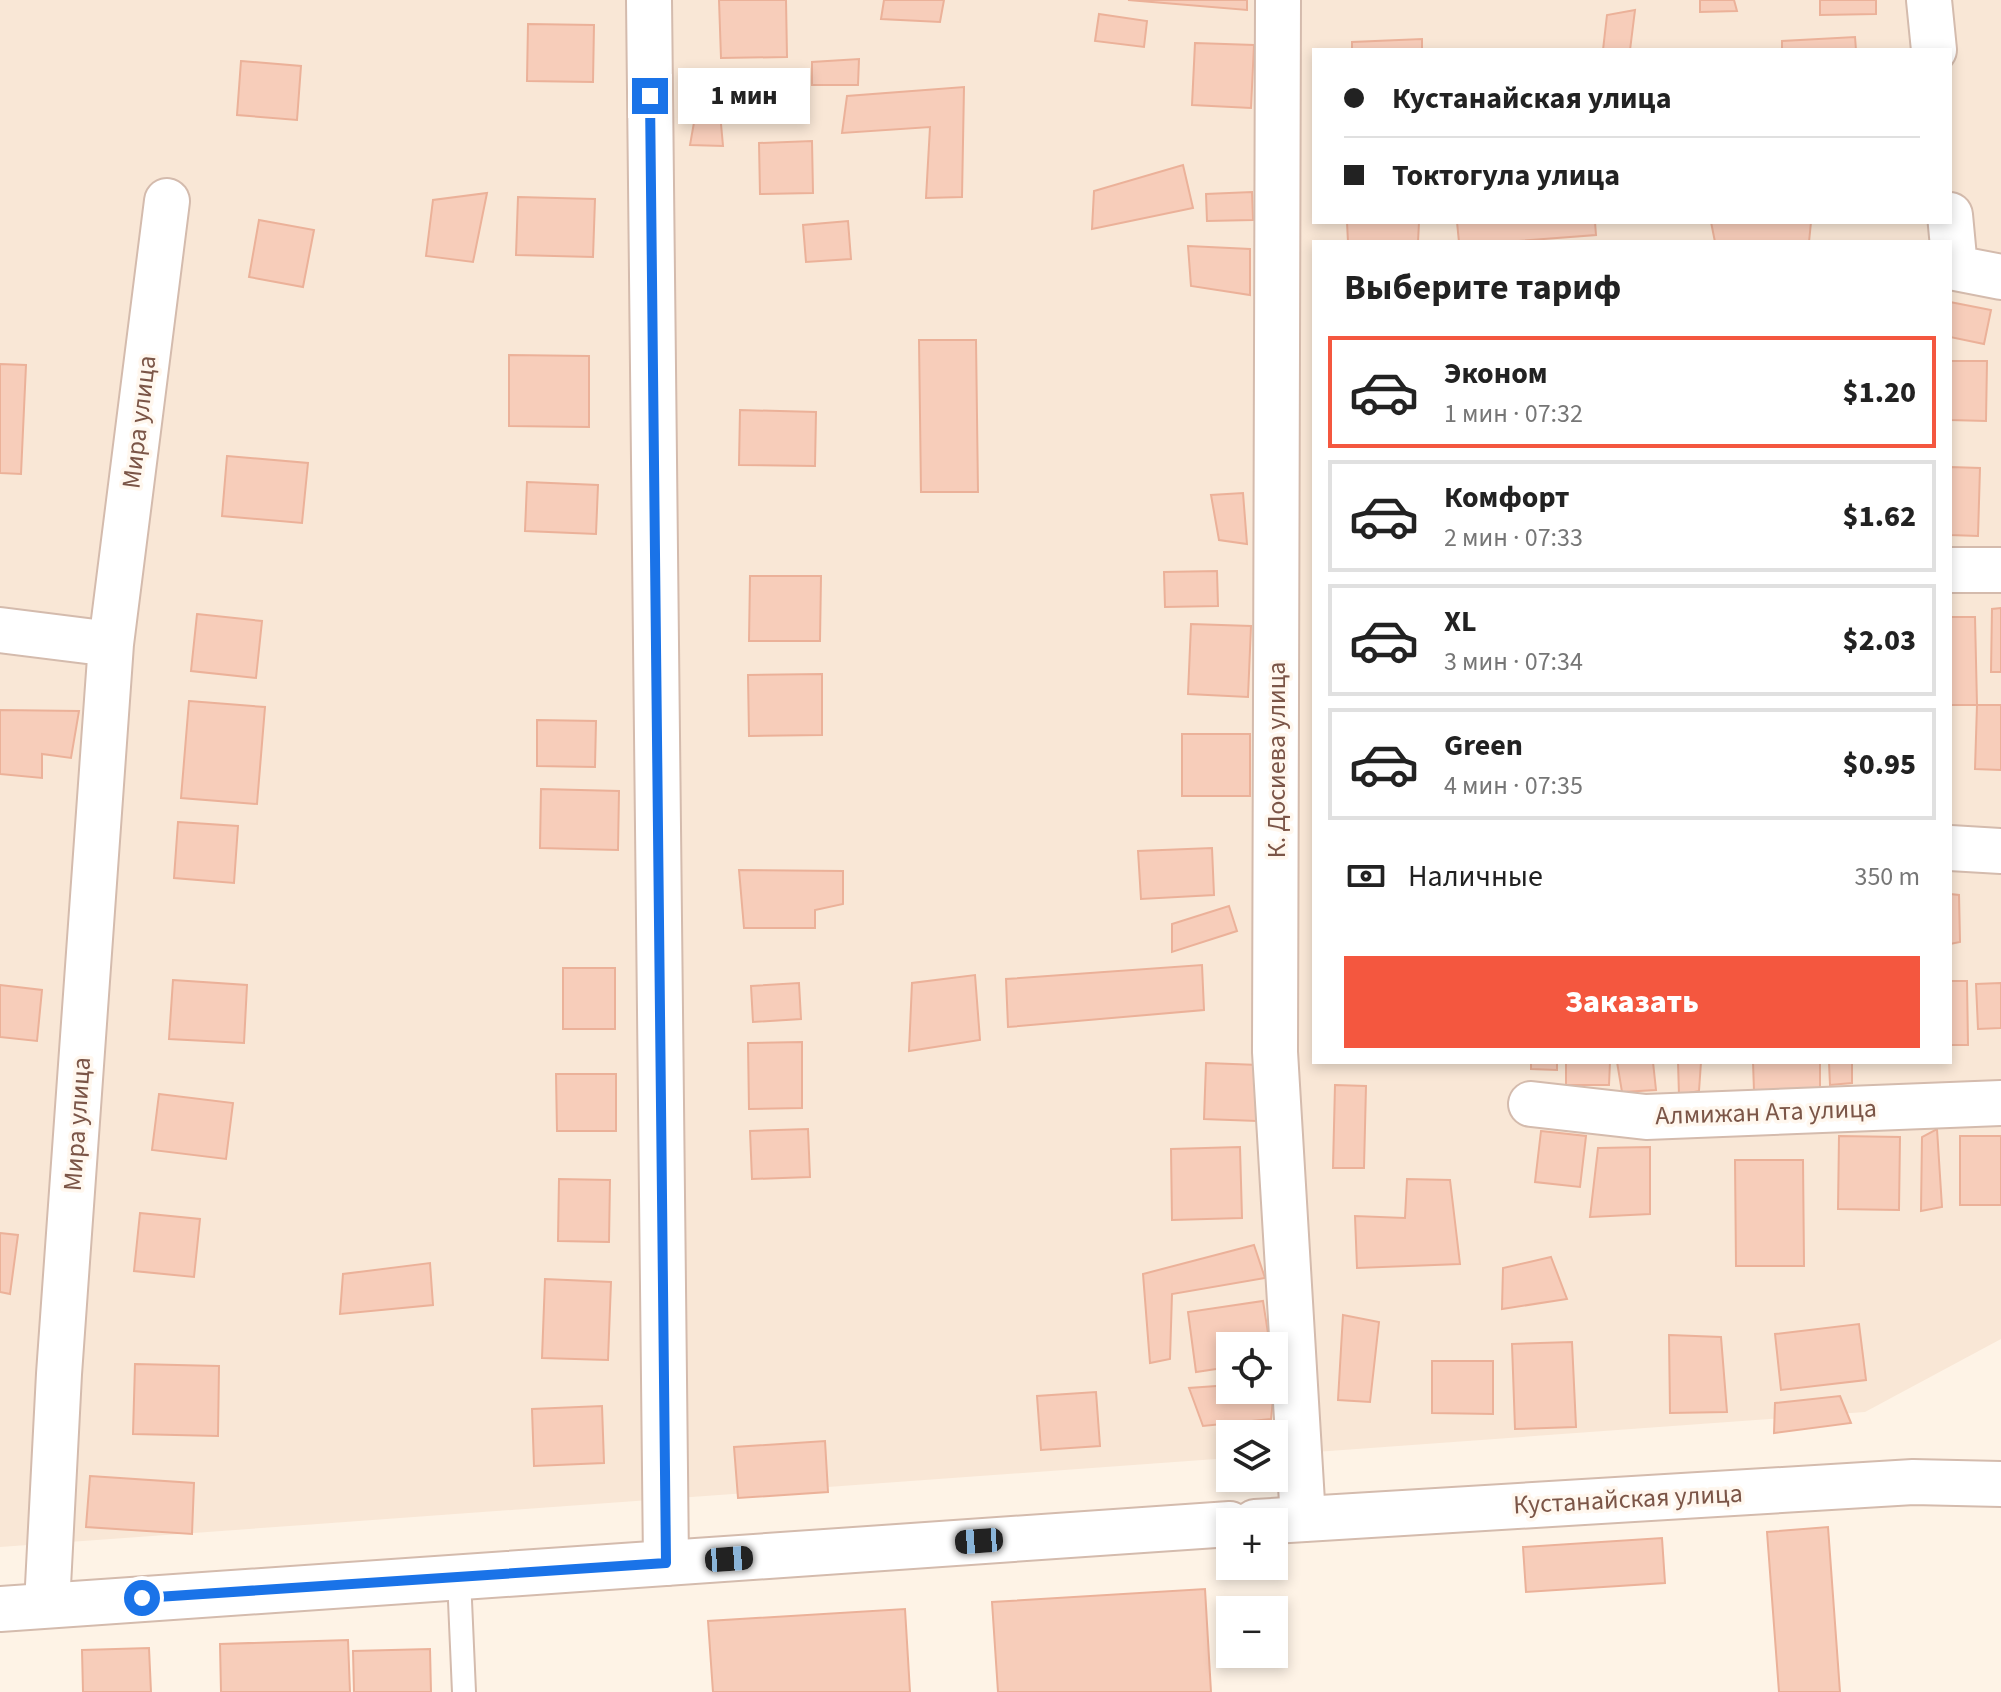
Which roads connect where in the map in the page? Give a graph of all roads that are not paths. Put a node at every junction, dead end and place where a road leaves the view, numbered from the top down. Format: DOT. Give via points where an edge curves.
graph roads {
  1 [pos="649,0"];
  2 [pos="1278,0"];
  3 [pos="1929,0"];
  4 [pos="1934,48"];
  5 [pos="167,201"];
  6 [pos="1951,224"];
  7 [pos="2001,277"];
  8 [pos="1952,570"];
  9 [pos="2001,570"];
  10 [pos="0,630"];
  11 [pos="111,644"];
  12 [pos="1952,848"];
  13 [pos="2001,851"];
  14 [pos="2001,1103"];
  15 [pos="1531,1104"];
  16 [pos="2001,1484"];
  17 [pos="1303,1519"];
  18 [pos="1288,1520"];
  19 [pos="1216,1525"];
  20 [pos="666,1563"];
  21 [pos="459,1578"];
  22 [pos="47,1605"];
  23 [pos="0,1609"];
  24 [pos="464,1692"];
  1 -- 20 [label="street"];
  2 -- 17 [label="street, К. Досиева улица" via="1275,1052"];
  3 -- 4 [label="street"];
  5 -- 11 [label="street, Мира улица"];
  6 -- 7 [label="street" via="1955,268"];
  8 -- 9 [label="street"];
  10 -- 11 [label="street"];
  11 -- 22 [label="street, Мира улица"];
  12 -- 13 [label="street"];
  14 -- 15 [label="street, Алмижан Ата улица" via="1646,1117"];
  16 -- 17 [label="street, Кустанайская улица" via="1913,1482"];
  17 -- 18 [label="street, Кустанайская улица"];
  19 -- 20 [label="street"];
  20 -- 21 [label="street"];
  21 -- 22 [label="street"];
  21 -- 24 [label="lane"];
  22 -- 23 [label="street"];
}
